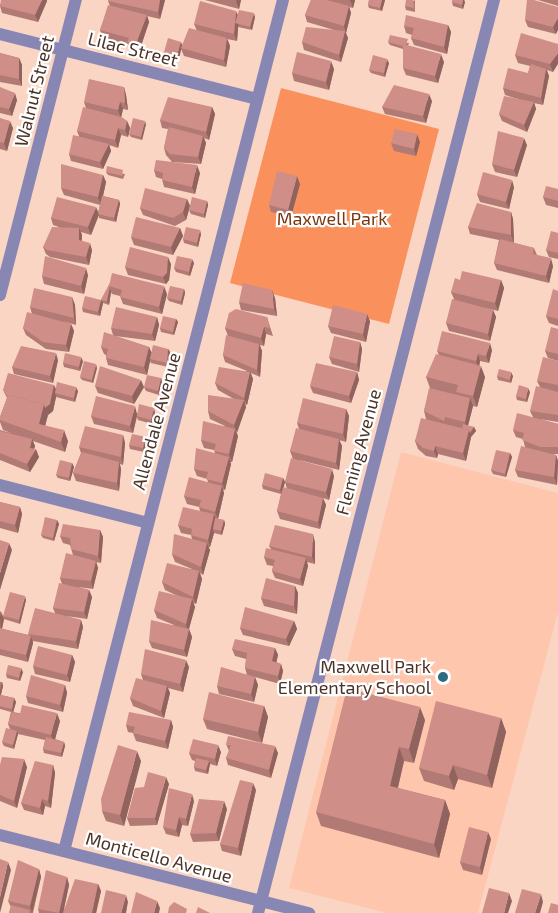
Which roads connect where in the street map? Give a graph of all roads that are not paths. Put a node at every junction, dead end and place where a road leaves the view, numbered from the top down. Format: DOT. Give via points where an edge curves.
graph roads {
  1 [pos="76,0"];
  2 [pos="283,0"];
  3 [pos="494,0"];
  4 [pos="0,34"];
  5 [pos="63,50"];
  6 [pos="257,99"];
  7 [pos="0,295"];
  8 [pos="0,484"];
  9 [pos="148,523"];
  10 [pos="0,835"];
  11 [pos="64,851"];
  12 [pos="259,907"];
  13 [pos="309,913"];
  1 -- 5 [label="street, Walnut Street"];
  2 -- 6 [label="street, Allendale Avenue"];
  3 -- 12 [label="street, Fleming Avenue"];
  4 -- 5 [label="street, Lilac Street"];
  5 -- 6 [label="street, Lilac Street"];
  5 -- 7 [label="street, Walnut Street"];
  6 -- 9 [label="street, Allendale Avenue"];
  8 -- 9 [label="street"];
  9 -- 11 [label="street, Allendale Avenue"];
  10 -- 11 [label="street, Monticello Avenue"];
  11 -- 12 [label="street, Monticello Avenue"];
  12 -- 13 [label="street, Monticello Avenue"];
}
